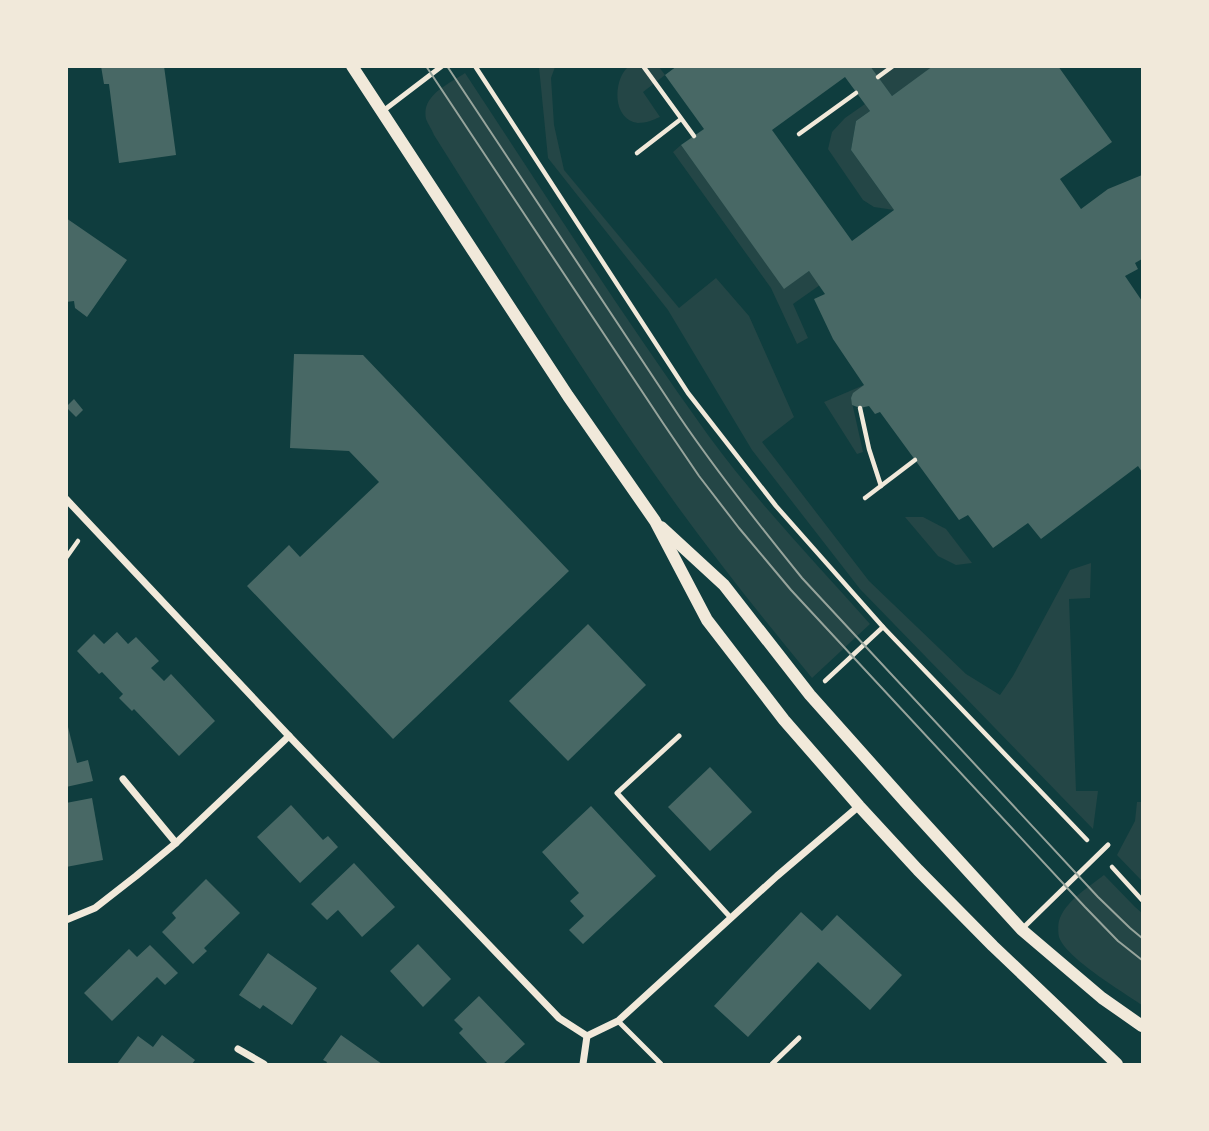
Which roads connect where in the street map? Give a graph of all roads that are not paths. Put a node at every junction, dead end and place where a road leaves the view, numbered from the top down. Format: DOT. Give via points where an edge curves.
graph roads {
  1 [pos="352,66"];
  2 [pos="442,66"];
  3 [pos="382,111"];
  4 [pos="66,499"];
  5 [pos="654,521"];
  6 [pos="289,736"];
  7 [pos="678,736"];
  8 [pos="123,779"];
  9 [pos="859,806"];
  10 [pos="176,843"];
  11 [pos="1108,845"];
  12 [pos="731,918"];
  13 [pos="66,920"];
  14 [pos="1022,930"];
  15 [pos="618,1021"];
  16 [pos="1143,1026"];
  17 [pos="587,1036"];
  18 [pos="799,1038"];
  19 [pos="238,1049"];
  20 [pos="264,1065"];
  21 [pos="583,1065"];
  22 [pos="661,1065"];
  23 [pos="772,1065"];
  24 [pos="1117,1065"];
  1 -- 3 [label="street"];
  2 -- 3 [label="lane"];
  3 -- 5 [label="street"];
  4 -- 6 [label="street"];
  5 -- 9 [label="street" via="707,620 784,720"];
  5 -- 14 [label="street" via="724,585 810,695"];
  6 -- 10 [label="street"];
  6 -- 17 [label="street" via="559,1018"];
  7 -- 12 [label="lane" via="617,793"];
  8 -- 10 [label="street"];
  9 -- 12 [label="street"];
  9 -- 24 [label="street"];
  10 -- 13 [label="street" via="95,908"];
  11 -- 14 [label="lane"];
  12 -- 15 [label="street"];
  14 -- 16 [label="street" via="1102,998"];
  15 -- 17 [label="street"];
  15 -- 22 [label="lane"];
  17 -- 21 [label="street"];
  18 -- 23 [label="lane"];
  19 -- 20 [label="street"];
}
